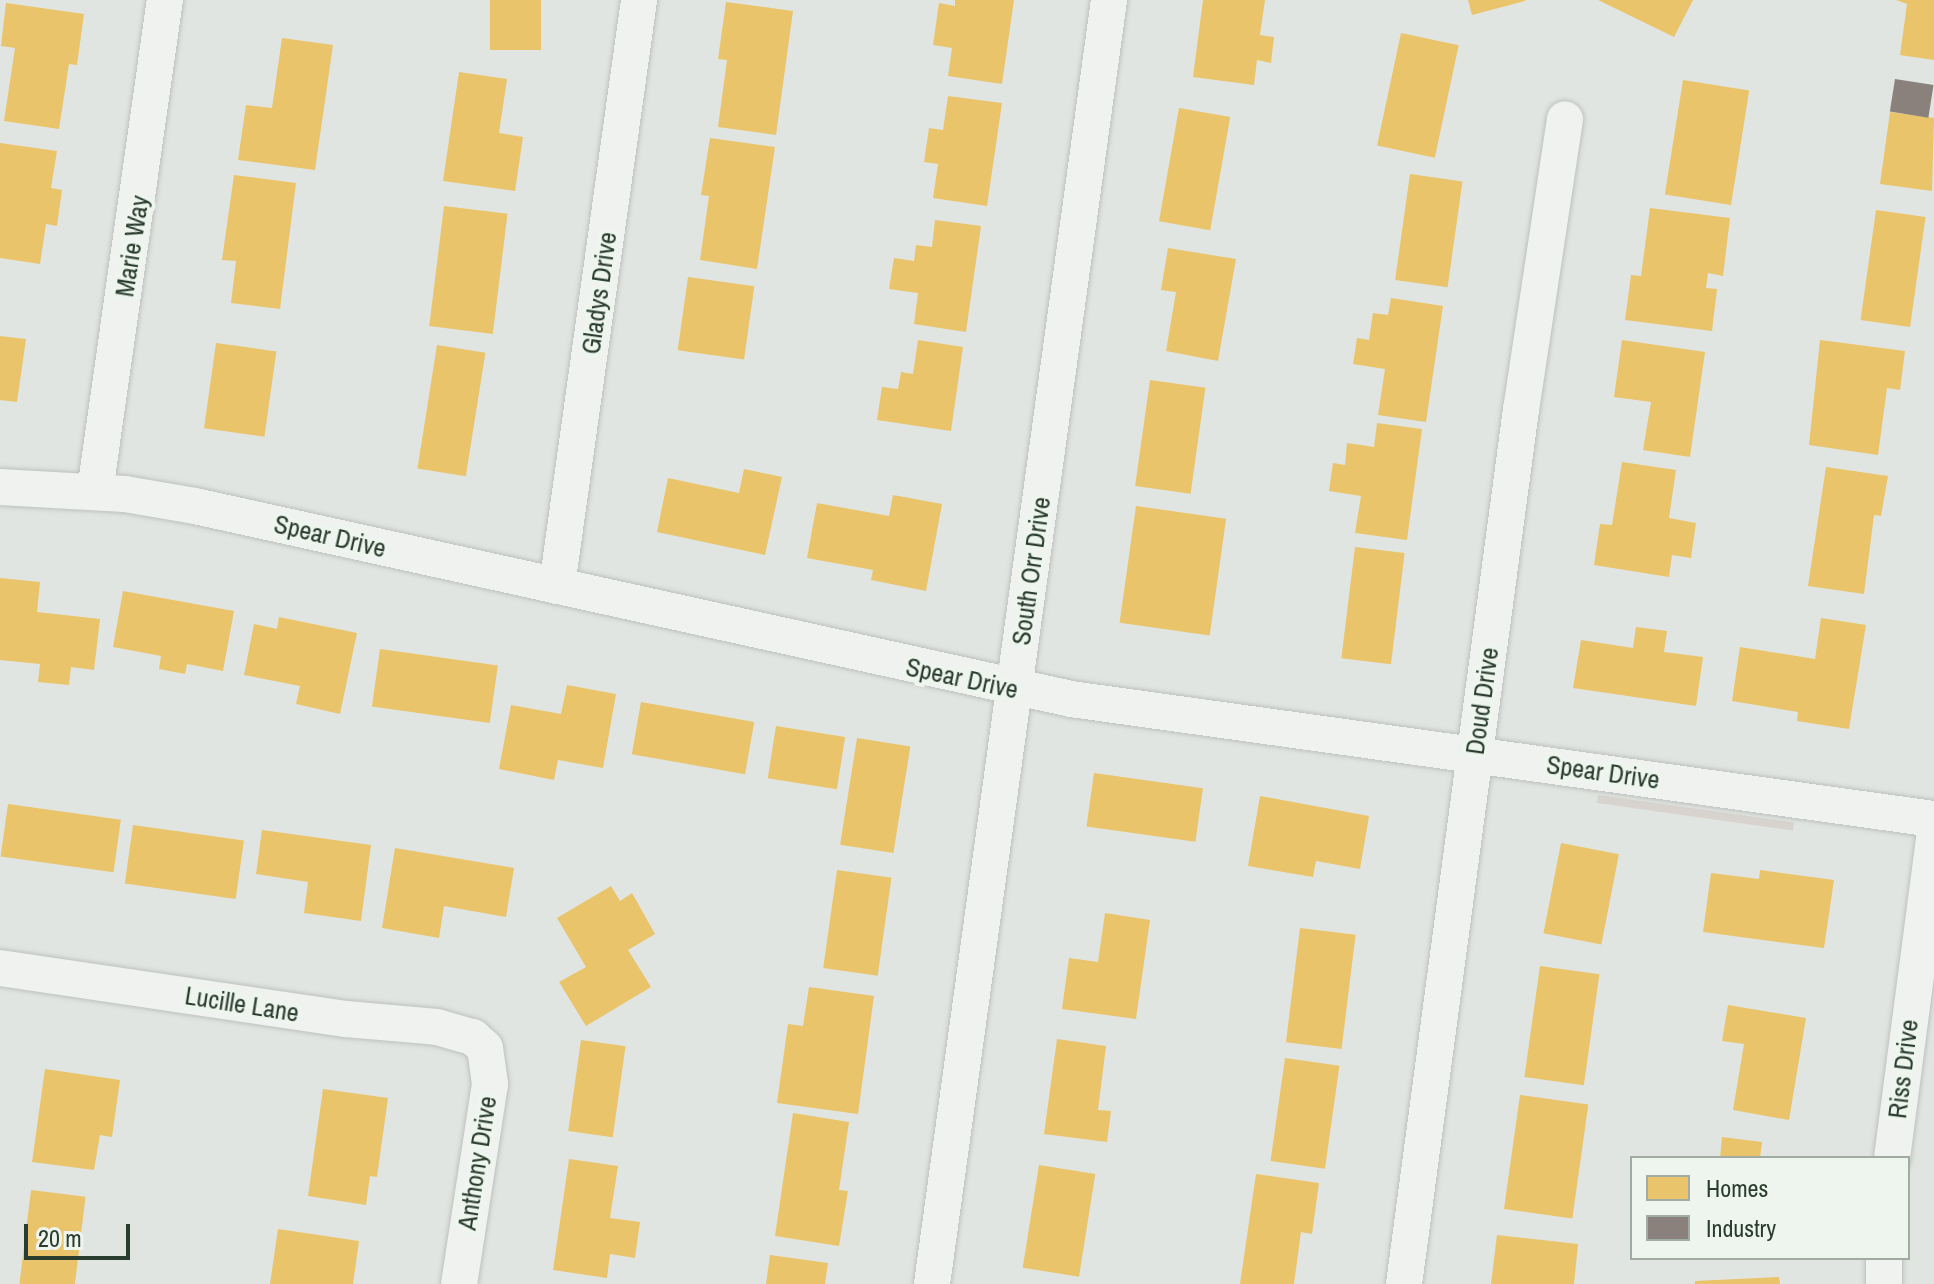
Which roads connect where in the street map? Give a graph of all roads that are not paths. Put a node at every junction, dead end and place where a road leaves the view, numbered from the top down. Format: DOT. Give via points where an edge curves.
graph roads {
  1 [pos="165,0"];
  2 [pos="639,0"];
  3 [pos="1109,0"];
  4 [pos="1565,119"];
  5 [pos="0,487"];
  6 [pos="95,491"];
  7 [pos="557,586"];
  8 [pos="1015,689"];
  9 [pos="1475,754"];
  10 [pos="1934,819"];
  11 [pos="1934,837"];
  12 [pos="0,968"];
  13 [pos="482,1044"];
  14 [pos="1892,1156"];
  15 [pos="1884,1260"];
  16 [pos="459,1284"];
  17 [pos="932,1284"];
  18 [pos="1404,1284"];
  19 [pos="1884,1284"];
  1 -- 6 [label="street, Marie Way"];
  2 -- 7 [label="street, Gladys Drive"];
  3 -- 8 [label="street, South Orr Drive"];
  4 -- 9 [label="street, Doud Drive"];
  5 -- 6 [label="street, Spear Drive"];
  6 -- 7 [label="street, Spear Drive" via="195,506"];
  7 -- 8 [label="street, Spear Drive"];
  8 -- 9 [label="street, Spear Drive"];
  8 -- 17 [label="street, South Orr Drive"];
  9 -- 10 [label="street, Spear Drive"];
  9 -- 18 [label="street, Doud Drive"];
  11 -- 14 [label="street, Riss Drive"];
  12 -- 13 [label="street, Lucille Lane" via="346,1019 437,1027"];
  13 -- 16 [label="street, Anthony Drive" via="490,1084"];
  15 -- 19 [label="street"];
}
